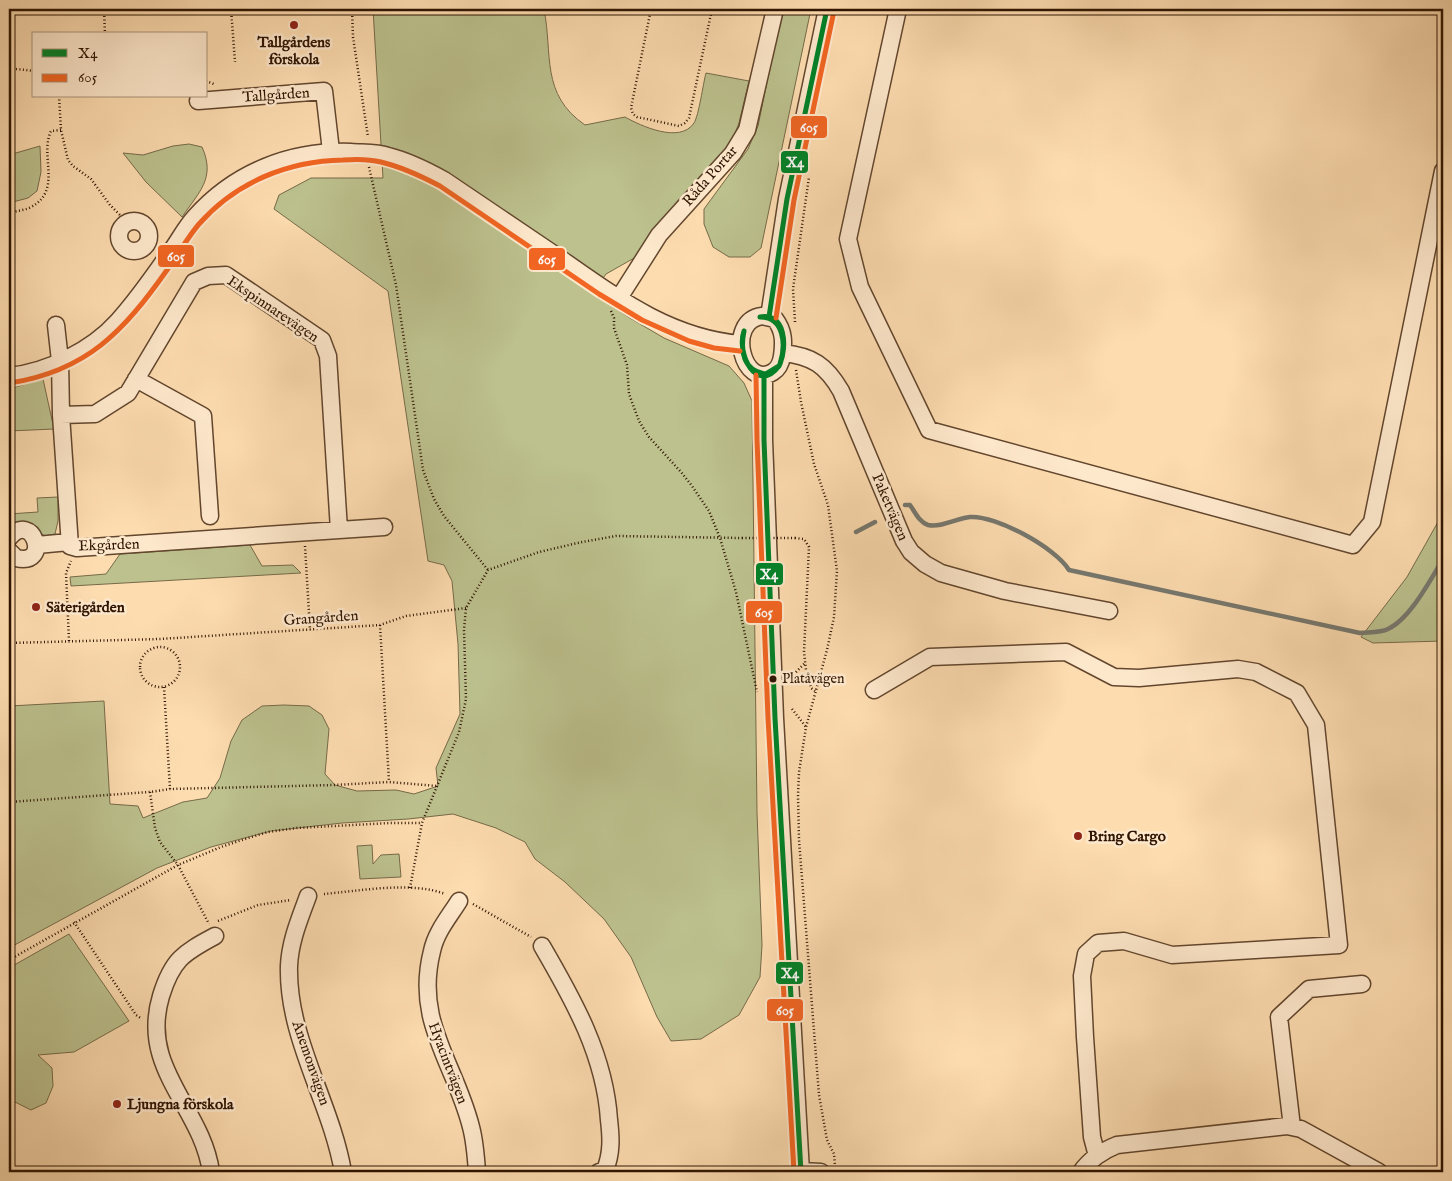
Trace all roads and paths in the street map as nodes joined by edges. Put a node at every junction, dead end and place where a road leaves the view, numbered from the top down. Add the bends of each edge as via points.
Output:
1 (104, 9) edge
2 (231, 9) edge
3 (352, 9) edge
4 (651, 9) edge
5 (712, 9) edge
6 (775, 9) edge
7 (827, 9) edge
8 (898, 9) edge
9 (105, 32) edge
10 (235, 62) dead end
11 (9, 70) edge
12 (32, 71) edge
13 (208, 82) edge
14 (216, 84) dead end
15 (58, 98) edge
16 (198, 101) dead end
17 (61, 130) junction
18 (331, 151) junction
19 (368, 153) junction
20 (810, 171) dead end
21 (1443, 171) edge
22 (9, 214) edge
23 (128, 222) dead end
24 (612, 294) junction
25 (769, 317) junction
26 (56, 325) dead end
27 (795, 328) dead end
28 (741, 344) junction
29 (789, 354) junction
30 (60, 362) junction
31 (764, 375) junction
32 (9, 376) edge
33 (136, 379) junction
34 (61, 415) junction
35 (210, 516) dead end
36 (384, 527) dead end
37 (339, 530) junction
38 (304, 533) junction
39 (9, 538) edge
40 (720, 538) junction
41 (37, 544) junction
42 (73, 545) junction
43 (9, 551) edge
44 (488, 570) junction
45 (466, 608) junction
46 (1109, 611) dead end
47 (380, 625) junction
48 (310, 630) junction
49 (160, 639) junction
50 (69, 641) junction
51 (9, 643) edge
52 (160, 647) junction
53 (805, 663) junction
54 (791, 677) dead end
55 (756, 686) dead end
56 (164, 687) junction
57 (874, 690) dead end
58 (816, 691) junction
59 (792, 709) dead end
60 (806, 727) junction
61 (389, 782) junction
62 (437, 786) junction
63 (170, 789) junction
64 (150, 792) junction
65 (9, 802) edge
66 (422, 823) junction
67 (178, 865) junction
68 (410, 888) junction
69 (308, 896) junction
70 (459, 901) junction
71 (74, 922) junction
72 (212, 930) junction
73 (542, 946) joint
74 (9, 960) edge
75 (1362, 984) dead end
76 (156, 1023) junction
77 (1292, 1127) junction
78 (1097, 1156) junction
79 (602, 1171) edge
80 (211, 1172) edge
81 (343, 1172) edge
82 (477, 1172) edge
83 (757, 1172) edge
84 (801, 1172) edge
85 (821, 1172) edge
86 (836, 1172) edge
87 (1081, 1172) edge
88 (1379, 1172) edge

1 - 9 path
2 - 10 path
3 - 19 path via 353,37 369,139
4 - 5 path via 631,108 637,117 679,126 689,118
6 - 24 street, Råda Portar via 751,120 745,134 733,153 659,235
7 - 25 street via 786,199
8 - 21 street via 848,239 860,288 929,430 1353,545 1372,522
11 - 12 path
13 - 14 path
15 - 17 path
16 - 18 street, Tallgården via 324,91
17 - 22 path via 51,132 47,139 48,187 43,197 31,207
17 - 23 path via 68,160 91,180
18 - 19 street
18 - 30 street via 269,164 226,189 194,218 118,321 80,351
19 - 24 street via 387,155 418,166 444,180
19 - 44 path via 367,161 396,285 422,470 444,516
20 - 27 path via 794,280
24 - 28 street via 657,321 697,336
24 - 40 path via 603,295 614,318 614,328 627,365 632,406 649,437 681,472 709,511
25 - 28 street via 751,319
25 - 29 street via 780,326
26 - 30 street, Ekgården
28 - 31 street via 748,367
29 - 31 street via 778,368
29 - 46 street, Paketvägen via 814,361 834,379 904,541 925,564 941,574 1005,591
29 - 58 path via 814,464 828,505 837,572 834,618
30 - 32 street
30 - 34 street, Ekgården
31 - 84 street via 775,718
33 - 34 street, Ekspinnarevägen via 128,393 96,414
33 - 35 street via 203,416
33 - 37 street, Ekspinnarevägen via 194,282 208,276 226,275 322,340 328,356
34 - 42 street, Ekgården
36 - 37 street
37 - 38 street, Ekgården
38 - 42 street, Ekgården
38 - 48 path
39 - 41 street via 13,533 26,530 35,537
40 - 44 path via 616,536 539,552
40 - 53 path, bridge via 795,538 807,542 810,551
40 - 55 path via 736,592
41 - 42 street
41 - 43 street via 35,551 26,559 16,558
42 - 50 path via 66,573
44 - 45 path
45 - 47 path via 406,616
45 - 62 path via 466,699 460,732
47 - 48 path, Grangården
47 - 61 path, Grangården
48 - 49 path, Grangården
49 - 50 path
49 - 52 path
50 - 51 path
52 - 56 path via 170,649 180,664 175,681
52 - 56 path via 145,655 140,668 145,680
53 - 54 path
53 - 58 path via 811,688
56 - 63 path
57 - 78 street via 930,657 1066,652 1114,677 1139,678 1238,669 1256,672 1297,693 1316,725 1339,945 1172,955 1124,941 1098,943 1086,954 1082,976 1092,1137
58 - 60 path
59 - 60 path
60 - 86 path via 799,772 800,846 819,1095
61 - 62 path
61 - 63 path
62 - 66 path
63 - 64 path
64 - 65 path
64 - 67 path via 160,842
66 - 67 path via 268,832
66 - 68 path
67 - 71 path
67 - 72 path
68 - 69 path
68 - 70 path via 442,893
69 - 72 path via 258,905
69 - 81 street, Anemonvägen via 294,935 289,964 290,990 296,1026 329,1117
70 - 73 path via 476,905
70 - 82 street, Hyacintvägen via 432,950 427,979 428,1000 432,1025 472,1128
71 - 74 path
71 - 76 path via 136,1015 148,1023
72 - 76 street via 170,970
73 - 79 street via 567,988 598,1058 609,1109 610,1158
75 - 77 street via 1309,989 1279,1017
76 - 80 street via 159,1054 200,1135
77 - 78 street via 1117,1145
77 - 88 street via 1301,1128
78 - 87 street
83 - 84 path
84 - 85 street

